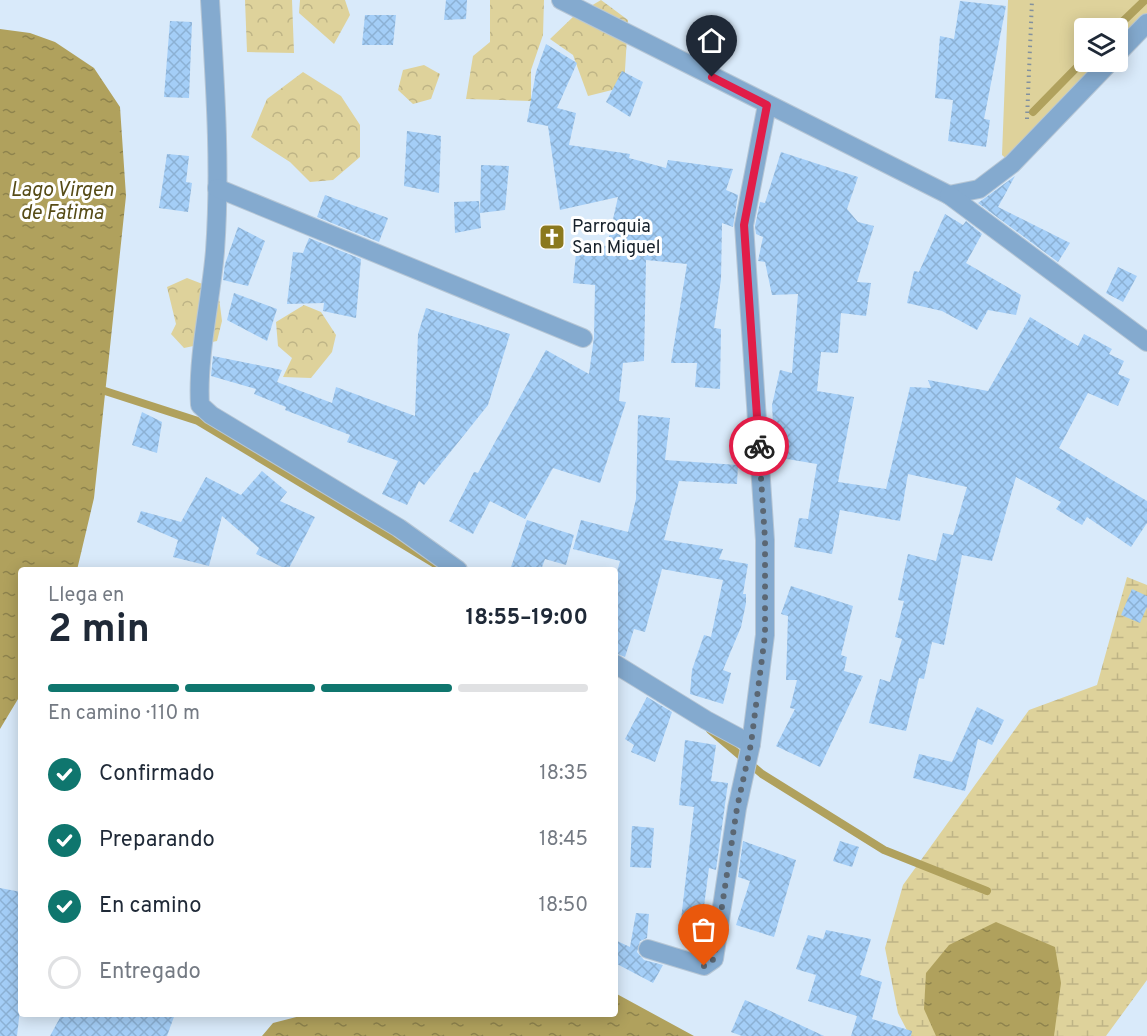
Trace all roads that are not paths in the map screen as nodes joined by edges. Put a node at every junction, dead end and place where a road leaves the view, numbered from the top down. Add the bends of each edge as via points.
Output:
1 (210, 0) edge
2 (561, 0) edge
3 (1147, 23) edge
4 (1128, 43) edge
5 (1100, 72) edge
6 (767, 105) junction
7 (217, 188) junction
8 (949, 195) junction
9 (583, 338) dead end
10 (1147, 342) edge
11 (454, 567) edge
12 (618, 666) edge
13 (751, 744) junction
14 (648, 949) dead end

1 - 7 street via 218,125
2 - 6 street
3 - 4 street
5 - 8 street via 1025,150 979,189
6 - 8 street
6 - 13 street via 744,225 765,540 765,635
7 - 9 street
7 - 11 street via 200,405 399,528
8 - 10 street
12 - 13 street
13 - 14 street via 714,959 704,966

